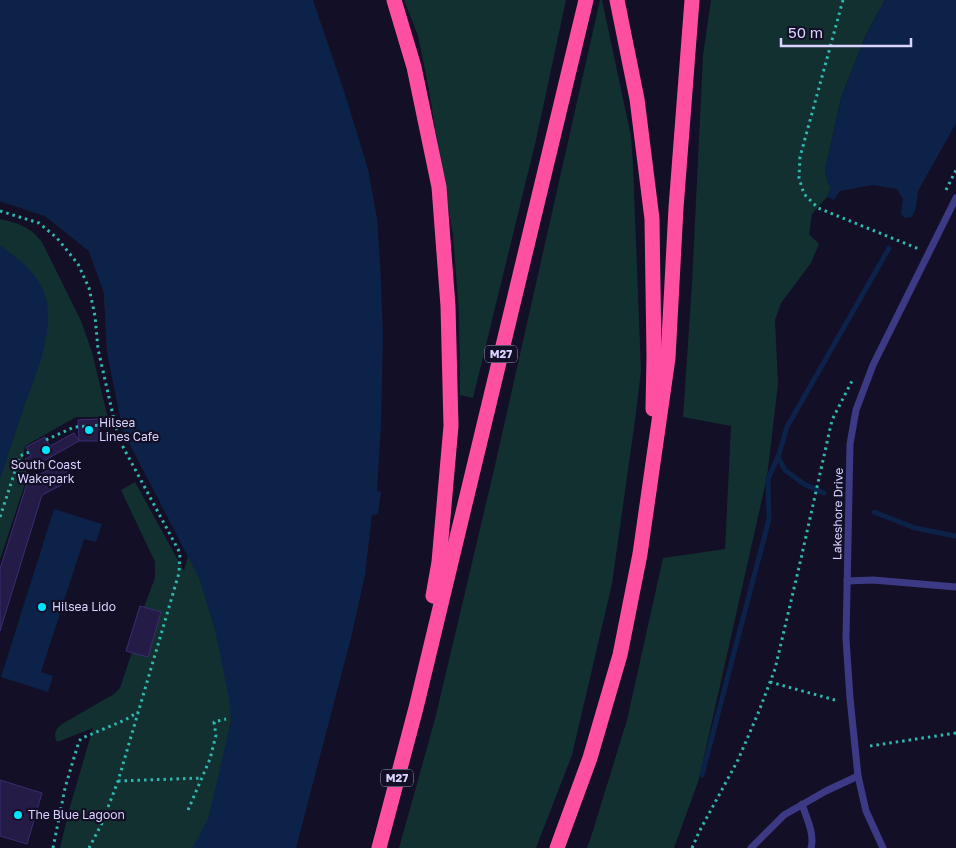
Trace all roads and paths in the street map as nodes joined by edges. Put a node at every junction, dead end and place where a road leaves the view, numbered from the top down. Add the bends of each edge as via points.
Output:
1 (394, 0) edge
2 (586, 0) edge
3 (617, 0) edge
4 (692, 0) edge
5 (844, 0) edge
6 (956, 198) edge
7 (0, 211) edge
8 (929, 253) junction
9 (115, 424) junction
10 (46, 440) dead end
11 (28, 452) dead end
12 (652, 476) junction
13 (820, 478) dead end
14 (0, 517) edge
15 (847, 581) junction
16 (956, 586) edge
17 (770, 682) junction
18 (835, 700) dead end
19 (416, 708) junction
20 (139, 712) junction
21 (226, 719) dead end
22 (956, 733) edge
23 (870, 746) dead end
24 (858, 776) junction
25 (202, 778) junction
26 (118, 781) junction
27 (802, 804) junction
28 (188, 810) dead end
29 (54, 848) edge
30 (89, 848) edge
31 (379, 848) edge
32 (557, 848) edge
33 (692, 848) edge
34 (751, 848) edge
35 (811, 848) edge
36 (883, 848) edge

1 - 19 highway via 414,67 439,187 448,306 451,426 439,562
2 - 19 highway, M27
3 - 12 highway via 637,99 652,219
4 - 12 highway via 668,358
5 - 8 path via 800,157 799,178 804,194 818,208
6 - 8 lane, Lakeshore Drive
7 - 9 path via 40,223 78,264 89,288 98,349
8 - 15 lane, Lakeshore Drive via 873,365 856,410 850,444
9 - 10 path via 74,427
9 - 20 path via 122,445 180,553 178,573
11 - 14 path via 20,456
12 - 32 highway via 620,655 590,758
13 - 17 path
15 - 16 lane
15 - 24 lane, Lakeshore Drive via 847,648
17 - 18 path
17 - 33 path via 738,760
19 - 31 highway, M27
20 - 26 path
20 - 29 path via 78,741
21 - 25 path via 214,722 216,735
22 - 23 path
24 - 27 lane
24 - 36 lane, Lakeshore Drive via 866,811
25 - 26 path
25 - 28 path
26 - 30 path
27 - 34 lane via 784,815
27 - 35 lane via 811,831

